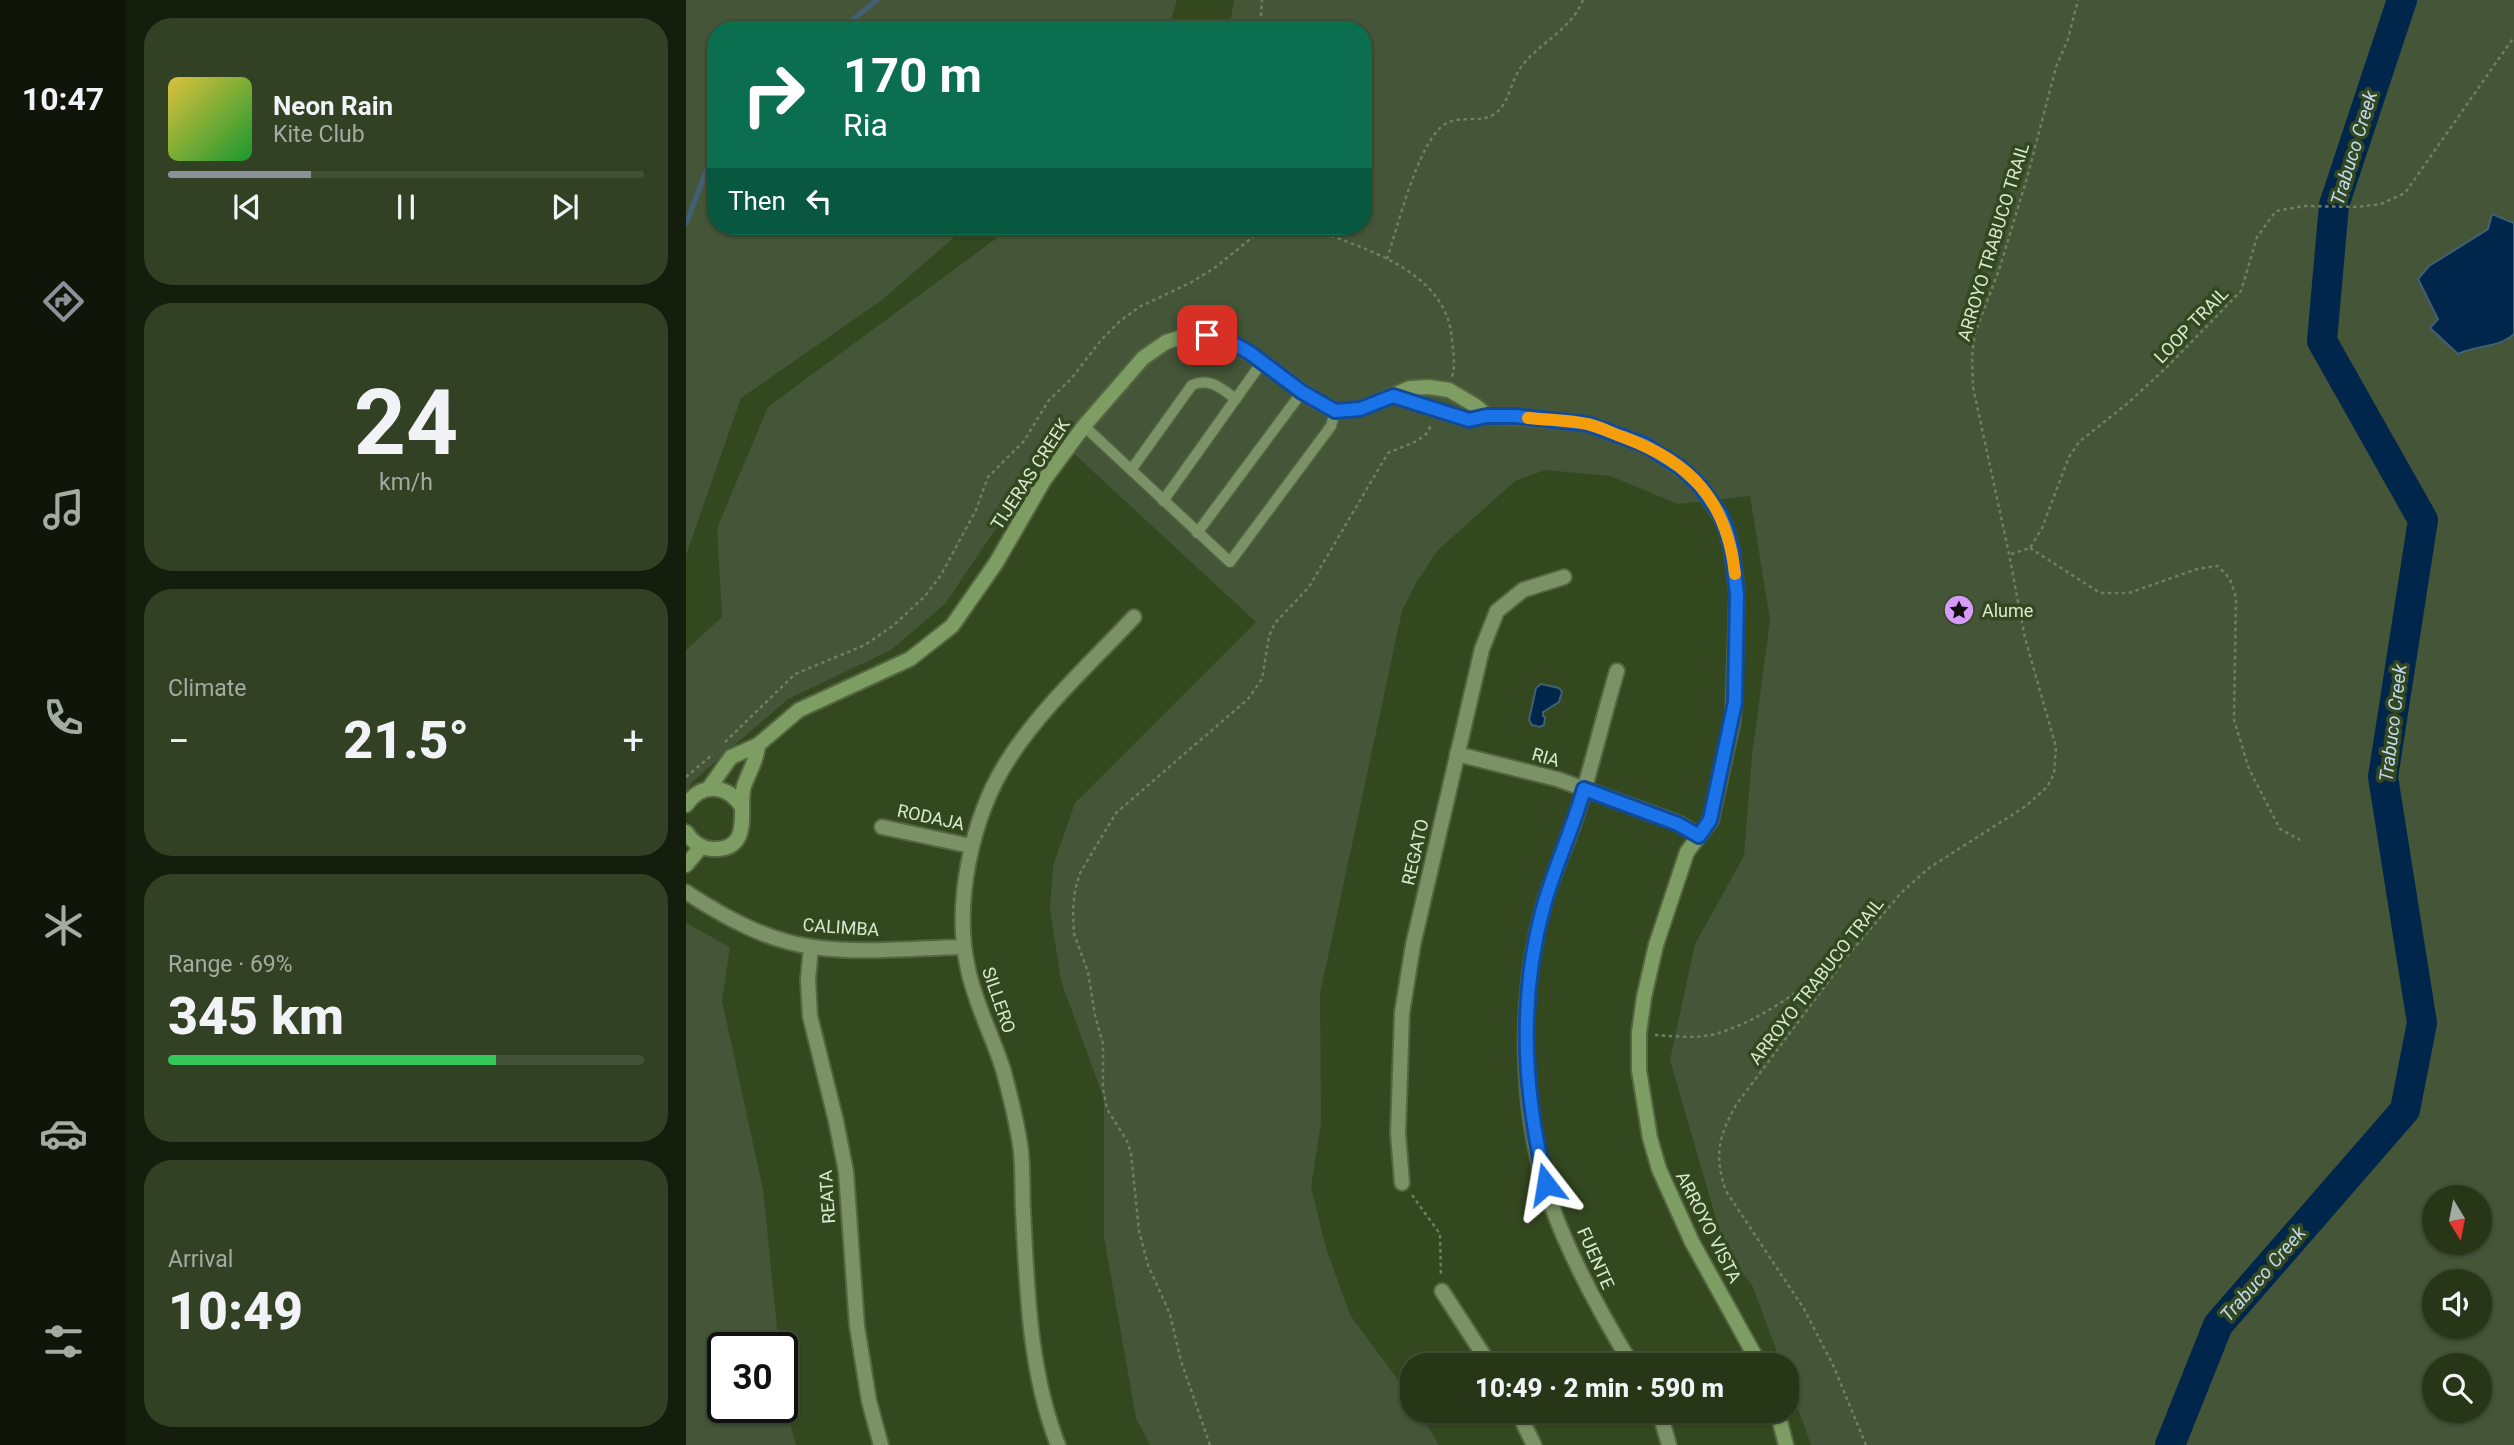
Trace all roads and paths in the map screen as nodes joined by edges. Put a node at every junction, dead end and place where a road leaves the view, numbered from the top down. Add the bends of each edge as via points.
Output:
1 (1262, 0) edge
2 (1583, 0) edge
3 (2078, 0) edge
4 (1261, 21) edge
5 (2514, 37) edge
6 (1256, 235) edge
7 (1327, 235) edge
8 (1387, 259) junction
9 (1262, 362) junction
10 (1449, 390) junction
11 (1302, 392) junction
12 (1393, 396) junction
13 (1236, 399) junction
14 (1439, 410) junction
15 (1335, 411) junction
16 (1487, 416) junction
17 (1084, 426) junction
18 (1131, 470) junction
19 (1164, 501) junction
20 (1197, 533) junction
21 (2030, 548) junction
22 (2009, 554) junction
23 (1564, 577) dead end
24 (1135, 617) dead end
25 (1617, 671) dead end
26 (758, 745) junction
27 (1457, 754) junction
28 (686, 776) edge
29 (709, 788) junction
30 (1584, 789) junction
31 (686, 805) edge
32 (741, 807) junction
33 (882, 827) dead end
34 (686, 832) edge
35 (1699, 836) junction
36 (2300, 840) dead end
37 (701, 846) junction
38 (971, 846) junction
39 (686, 866) edge
40 (686, 892) edge
41 (811, 947) junction
42 (963, 947) junction
43 (1849, 954) junction
44 (1639, 1034) junction
45 (1402, 1183) joint
46 (1442, 1291) joint
47 (1482, 1353) edge
48 (1625, 1353) edge
49 (1752, 1353) edge
50 (1523, 1423) edge
51 (1663, 1423) edge
52 (1780, 1423) edge
53 (881, 1445) edge
54 (1058, 1445) edge
55 (1210, 1445) edge
56 (1534, 1445) edge
57 (1669, 1445) edge
58 (1786, 1445) edge
59 (1867, 1445) edge

1 - 4 path
2 - 8 path via 1564,29 1523,63 1498,112 1456,119 1435,133 1417,170
3 - 22 path, ARROYO TRABUCO TRAIL via 1999,270 1975,333 1973,387
5 - 21 path, LOOP TRAIL via 2405,193 2381,204 2276,211 2257,237 2241,291 2168,366 2079,442
6 - 28 path via 1190,283 1139,307 1102,339 1049,400 1024,441 988,477 942,575 894,625 865,645 795,674
7 - 8 path
8 - 10 path via 1427,287 1449,318 1455,368
9 - 11 street, TIJERAS CREEK
9 - 13 lane
9 - 17 street, TIJERAS CREEK via 1222,337 1192,334 1166,342 1143,358
10 - 12 street via 1410,388
10 - 16 street
11 - 15 street, TIJERAS CREEK
11 - 20 lane
12 - 14 street
12 - 15 street via 1360,409
13 - 18 lane via 1210,382 1192,385
13 - 19 lane
14 - 16 street via 1469,420
14 - 55 path via 1426,434 1388,453 1309,587 1275,623 1257,688 1116,813 1080,873 1075,890 1074,934 1088,972 1103,1044 1107,1109 1131,1153 1139,1231 1148,1265 1170,1314
15 - 20 lane via 1331,426 1230,562
16 - 35 street, ARROYO VISTA via 1588,424 1645,445 1681,468 1720,514 1732,551 1737,594 1735,702 1710,820
17 - 18 lane
17 - 26 street, TIJERAS CREEK via 1044,480 996,563 952,626 910,659 799,710
18 - 19 lane
19 - 20 lane
21 - 22 path
21 - 36 path via 2100,593 2129,593 2218,566 2230,579 2236,597 2234,720 2249,769 2280,829
22 - 43 path, ARROYO TRABUCO TRAIL via 2025,638 2056,747 2054,774 2047,788 2026,807 1911,884
23 - 27 street, REGATO via 1523,590 1497,611 1482,649
24 - 38 street, SILLERO via 1007,761
25 - 30 street, FUENTE
26 - 29 street, TIJERAS CREEK via 731,757
26 - 32 street
27 - 30 street, RIA
27 - 45 street, REGATO via 1402,1013 1398,1133
29 - 31 street, TIJERAS CREEK
29 - 32 street via 728,792
30 - 35 street, RIA
30 - 48 street, FUENTE via 1544,905 1532,960 1527,1085 1551,1203 1595,1302
32 - 37 street via 743,825 735,840 719,849
33 - 38 street, RODAJA
34 - 37 street
35 - 44 street, ARROYO VISTA via 1687,852 1656,945
37 - 39 street
38 - 42 street, SILLERO
40 - 41 street, CALIMBA via 730,920
41 - 42 street, CALIMBA
41 - 53 street, REATA via 810,1016 846,1172 857,1326
42 - 54 street, SILLERO via 978,1005 1003,1069 1021,1152 1029,1314 1040,1382
43 - 44 path via 1761,1016 1713,1034
43 - 59 path, ARROYO TRABUCO TRAIL via 1736,1105 1718,1149 1726,1191 1804,1309
44 - 49 street, ARROYO VISTA via 1642,1099 1659,1169 1692,1242
45 - 46 path via 1440,1234
46 - 47 street
50 - 56 street
51 - 57 street
52 - 58 street

